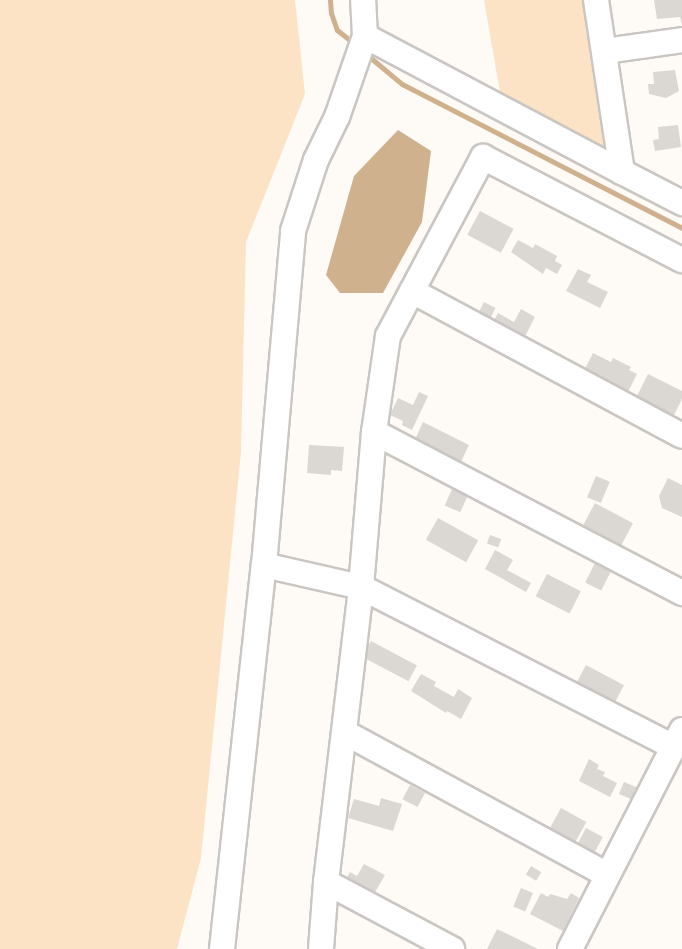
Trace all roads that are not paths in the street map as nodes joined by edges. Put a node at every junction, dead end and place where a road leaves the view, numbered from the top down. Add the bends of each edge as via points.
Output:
1 (363, 0) edge
2 (596, 0) edge
3 (365, 36) junction
4 (682, 40) edge
5 (605, 51) junction
6 (622, 172) junction
7 (682, 203) edge
8 (682, 260) edge
9 (412, 291) junction
10 (374, 432) junction
11 (682, 436) edge
12 (264, 565) junction
13 (361, 587) junction
14 (682, 593) edge
15 (344, 732) junction
16 (677, 739) edge
17 (607, 875) junction
18 (326, 882) junction
19 (222, 949) edge
20 (321, 949) edge
21 (452, 949) edge
22 (570, 949) edge

1 - 3 street
2 - 5 street
3 - 6 street
3 - 12 street via 337,117 316,160 293,231
4 - 5 street
5 - 6 street
6 - 7 street
8 - 9 street via 483,157
9 - 10 street via 388,336
9 - 11 street
10 - 13 street
10 - 14 street
12 - 13 street
12 - 19 street
13 - 15 street
13 - 16 street
15 - 17 street
15 - 18 street
16 - 17 street
17 - 22 street
18 - 20 street
18 - 21 street

